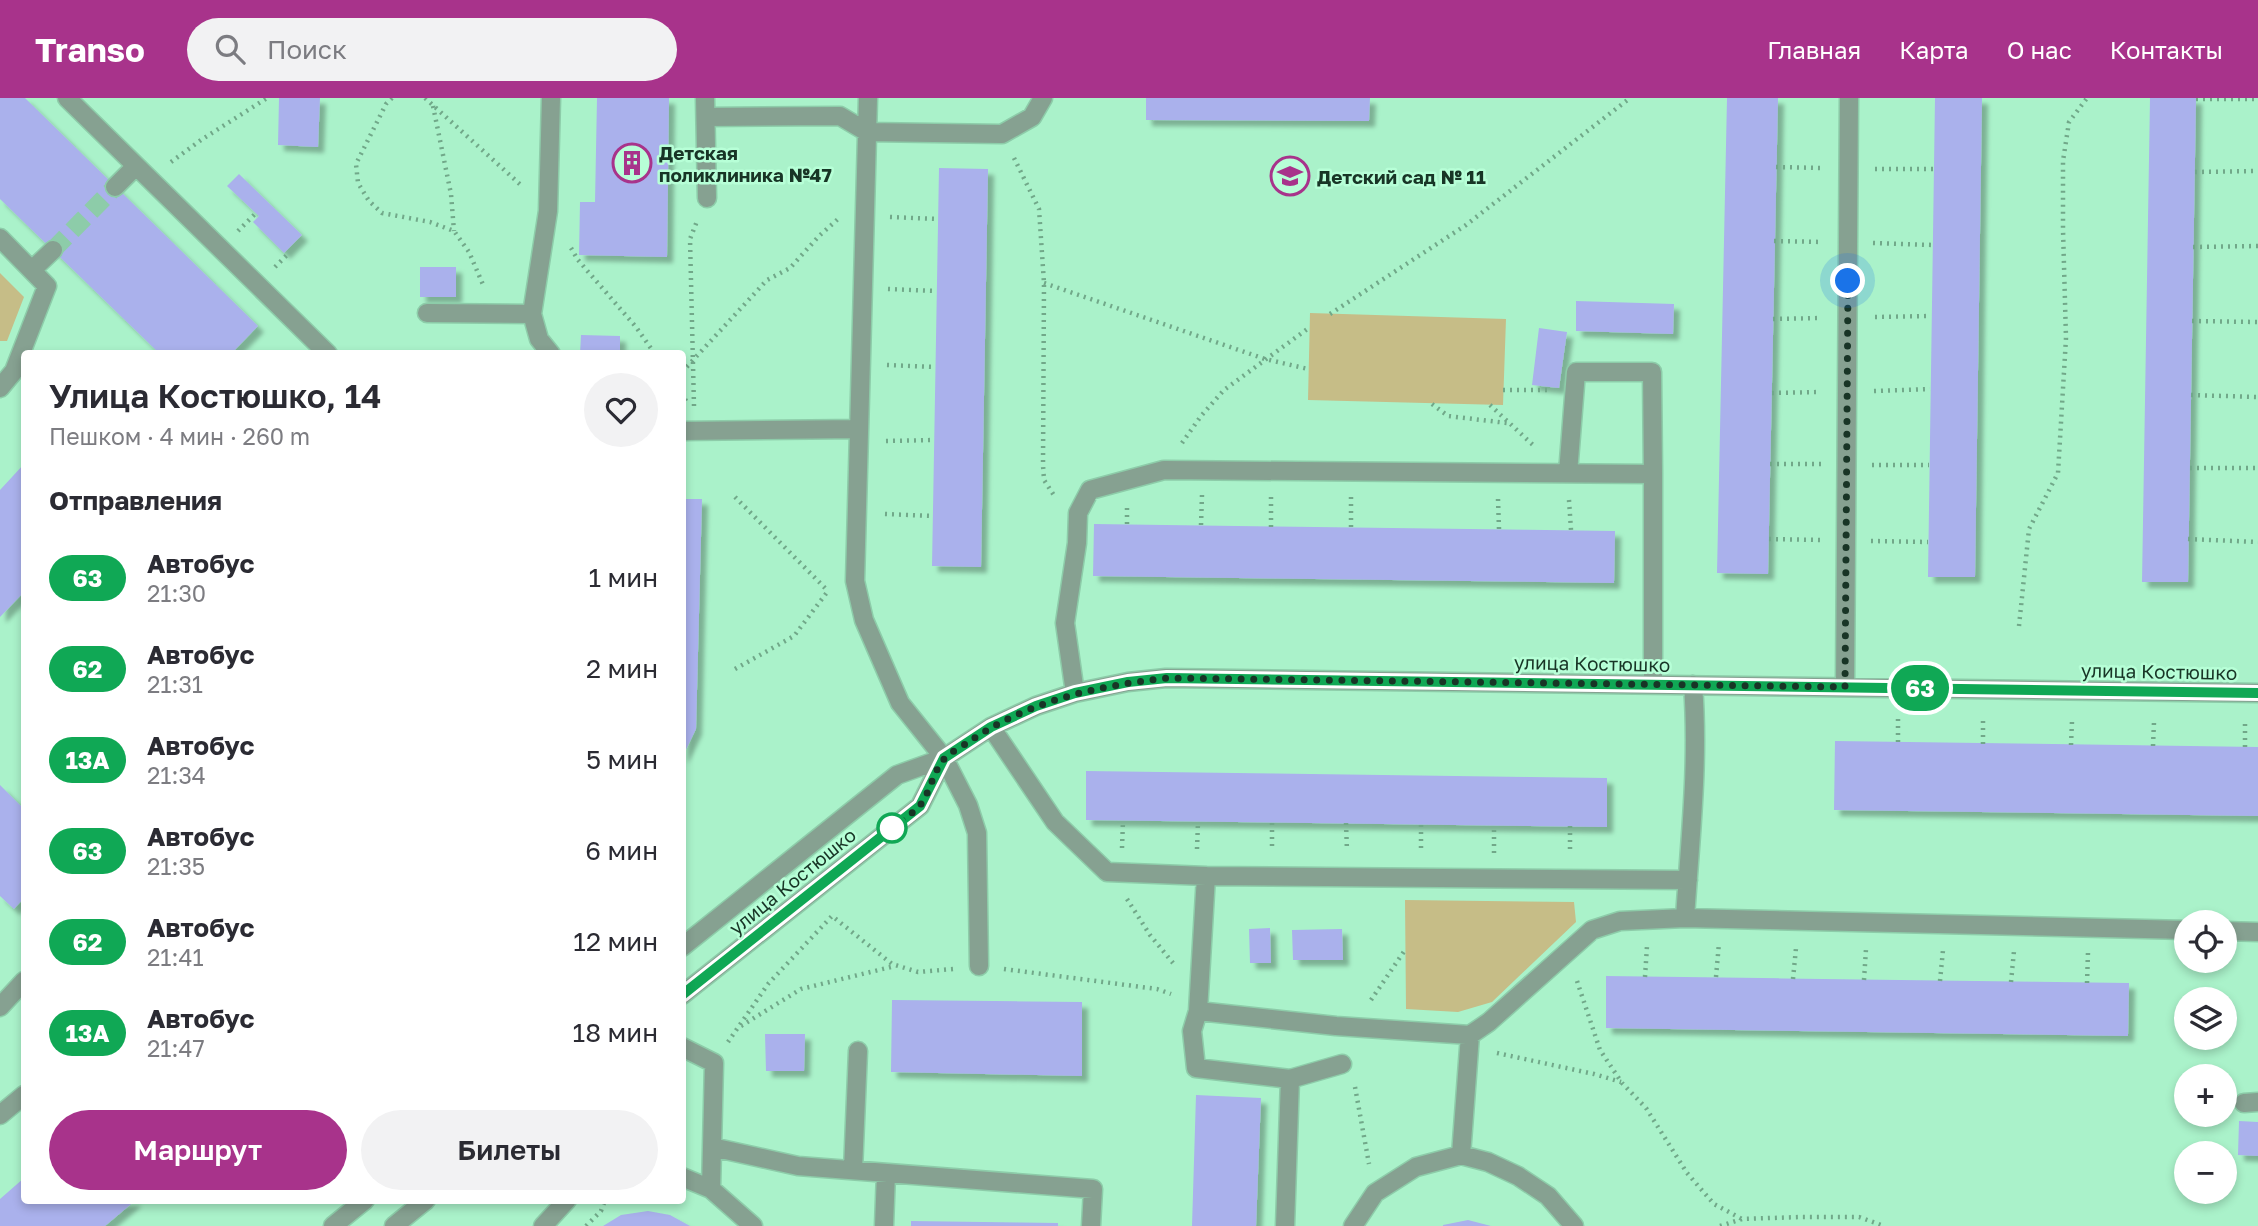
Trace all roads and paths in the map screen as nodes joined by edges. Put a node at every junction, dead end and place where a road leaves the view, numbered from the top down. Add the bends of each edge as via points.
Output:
1 (67, 98) edge
2 (267, 98) edge
3 (392, 98) edge
4 (551, 98) edge
5 (705, 98) edge
6 (868, 98) edge
7 (1043, 98) edge
8 (1630, 98) edge
9 (1849, 98) edge
10 (2087, 98) edge
11 (2196, 99) edge
12 (2258, 99) edge
13 (433, 105) dead end
14 (706, 117) junction
15 (867, 132) junction
16 (1002, 134) junction
17 (135, 167) junction
18 (2258, 171) edge
19 (2195, 172) dead end
20 (115, 187) tunnel mouth
21 (866, 193) junction
22 (707, 198) joint
23 (866, 216) junction
24 (938, 219) dead end
25 (454, 231) junction
26 (0, 238) edge
27 (2258, 246) edge
28 (2193, 247) dead end
29 (52, 250) tunnel mouth
30 (32, 270) junction
31 (1044, 283) junction
32 (863, 288) junction
33 (936, 291) dead end
34 (426, 313) dead end
35 (495, 313) junction
36 (532, 314) junction
37 (1330, 314) dead end
38 (2192, 321) dead end
39 (2258, 322) edge
40 (1310, 327) dead end
41 (22, 350) edge
42 (324, 350) edge
43 (548, 350) edge
44 (21, 353) edge
45 (1265, 359) junction
46 (693, 360) junction
47 (860, 365) junction
48 (935, 367) dead end
49 (686, 368) edge
50 (1308, 369) dead end
51 (0, 388) edge
52 (1503, 390) dead end
53 (1574, 390) junction
54 (2191, 395) dead end
55 (2258, 397) edge
56 (686, 399) edge
57 (1432, 404) dead end
58 (1490, 405) dead end
59 (1508, 424) junction
60 (688, 431) edge
61 (860, 435) junction
62 (934, 440) dead end
63 (2190, 468) dead end
64 (2258, 468) edge
65 (1164, 470) junction
66 (1568, 473) junction
67 (1653, 474) junction
68 (735, 497) dead end
69 (856, 513) junction
70 (1078, 513) junction
71 (933, 516) dead end
72 (2188, 540) dead end
73 (2258, 542) edge
74 (828, 592) junction
75 (864, 620) junction
76 (2020, 626) dead end
77 (735, 668) dead end
78 (1653, 684) junction
79 (1693, 685) junction
80 (1845, 687) junction
81 (1075, 693) junction
82 (2258, 693) edge
83 (1898, 719) dead end
84 (1983, 720) dead end
85 (2072, 721) dead end
86 (2154, 722) dead end
87 (2245, 723) dead end
88 (991, 727) junction
89 (1898, 742) dead end
90 (1983, 744) dead end
91 (2071, 745) dead end
92 (2154, 746) dead end
93 (2245, 747) dead end
94 (944, 758) junction
95 (1206, 876) junction
96 (1688, 880) junction
97 (1121, 890) dead end
98 (1685, 918) junction
99 (2174, 930) edge
100 (2237, 931) edge
101 (2258, 932) edge
102 (686, 944) edge
103 (1405, 950) dead end
104 (1568, 951) junction
105 (896, 965) junction
106 (1175, 965) dead end
107 (979, 966) junction
108 (21, 984) edge
109 (686, 992) edge
110 (0, 1007) edge
111 (1199, 1008) junction
112 (1353, 1027) junction
113 (738, 1028) junction
114 (1469, 1041) junction
115 (686, 1049) edge
116 (858, 1051) dead end
117 (714, 1063) junction
118 (1348, 1070) joint
119 (1290, 1079) junction
120 (1622, 1083) junction
121 (21, 1097) edge
122 (0, 1115) edge
123 (712, 1147) junction
124 (1461, 1155) junction
125 (853, 1170) junction
126 (886, 1173) junction
127 (686, 1180) edge
128 (711, 1189) junction
129 (1375, 1193) junction
130 (360, 1204) edge
131 (421, 1204) edge
132 (563, 1204) edge
133 (604, 1204) edge
134 (1742, 1219) junction
135 (333, 1226) edge
136 (394, 1226) edge
137 (543, 1226) edge
138 (586, 1226) edge
139 (753, 1226) edge
140 (884, 1226) edge
141 (1091, 1226) edge
142 (1285, 1226) edge
143 (1353, 1226) edge
144 (1574, 1226) edge
145 (1720, 1226) edge
146 (1884, 1226) edge

1 - 17 street
2 - 17 path via 160,170
3 - 25 path via 356,164 358,183 382,213
4 - 36 street via 548,211
5 - 14 street
6 - 15 street
7 - 16 street via 1032,117
8 - 37 path via 1466,225
9 - 80 street
10 - 76 path via 2069,122 2063,161 2066,338 2058,473 2029,529
11 - 12 path
13 - 25 path
14 - 15 street via 840,116
14 - 22 street
15 - 16 street
15 - 21 street
16 - 31 path via 1039,209
17 - 20 street
17 - 42 street
18 - 19 path
21 - 23 street
21 - 46 path via 790,268 767,280
22 - 46 path via 690,239
23 - 24 path
23 - 32 street
25 - 35 path via 469,252
26 - 30 street
27 - 28 path
29 - 30 street
30 - 41 street via 47,286
31 - 45 path
31 - 70 path via 1044,480 1054,497
32 - 33 path
32 - 47 street
34 - 35 street
35 - 36 street
36 - 43 street via 538,339
38 - 39 path
40 - 45 path
44 - 51 street
45 - 50 path
45 - 65 path via 1224,390 1200,416
46 - 49 path
46 - 60 path
47 - 48 path
47 - 61 street
52 - 53 path
53 - 66 street
53 - 67 street via 1576,372 1652,372
54 - 55 path
56 - 60 path
57 - 59 path via 1447,416
58 - 59 path
59 - 66 path
60 - 61 street
61 - 62 path
61 - 69 street
63 - 64 path
65 - 66 street
65 - 70 street via 1090,490
66 - 67 street
67 - 78 street
68 - 74 path
69 - 71 path
69 - 75 street via 855,581
70 - 81 street via 1065,623
72 - 73 path
74 - 75 path
74 - 77 path via 794,636
75 - 94 street via 900,703
78 - 79 street, улица Костюшко
78 - 81 street, улица Костюшко via 1167,678
79 - 80 street, улица Костюшко
79 - 96 street via 1696,718
80 - 82 street, улица Костюшко
81 - 88 street, улица Костюшко
83 - 89 path
84 - 90 path
85 - 91 path
86 - 92 path
87 - 93 path
88 - 94 street, улица Костюшко
88 - 95 street via 1055,822 1107,872
94 - 102 street, улица Костюшко via 897,775
94 - 107 street via 968,804 977,834
94 - 109 street, улица Костюшко via 920,806
95 - 96 street
95 - 111 street
96 - 98 street
97 - 106 path
98 - 99 street
98 - 104 street via 1620,921 1592,930
100 - 101 street
103 - 112 path
104 - 114 street
104 - 120 path via 1600,1050
105 - 107 path via 918,972
105 - 113 path via 801,989
105 - 113 path via 832,916 768,984
107 - 111 path via 1157,989
108 - 110 street
111 - 112 street
111 - 119 street via 1192,1031 1196,1068
112 - 114 street
113 - 117 path
114 - 120 path
114 - 124 street
115 - 117 street
116 - 125 street
117 - 123 street
118 - 119 street
118 - 129 path
119 - 142 street
120 - 134 path via 1646,1108 1687,1172 1714,1204
121 - 122 street
123 - 125 street via 798,1166
123 - 128 street
124 - 129 street via 1416,1167
124 - 144 street via 1518,1177 1548,1196
125 - 126 street
126 - 140 street
126 - 141 street via 1093,1189
127 - 128 street
128 - 139 street
129 - 143 street
130 - 135 street
131 - 136 street
132 - 137 street
133 - 138 path
134 - 145 path
134 - 146 path via 1859,1217

